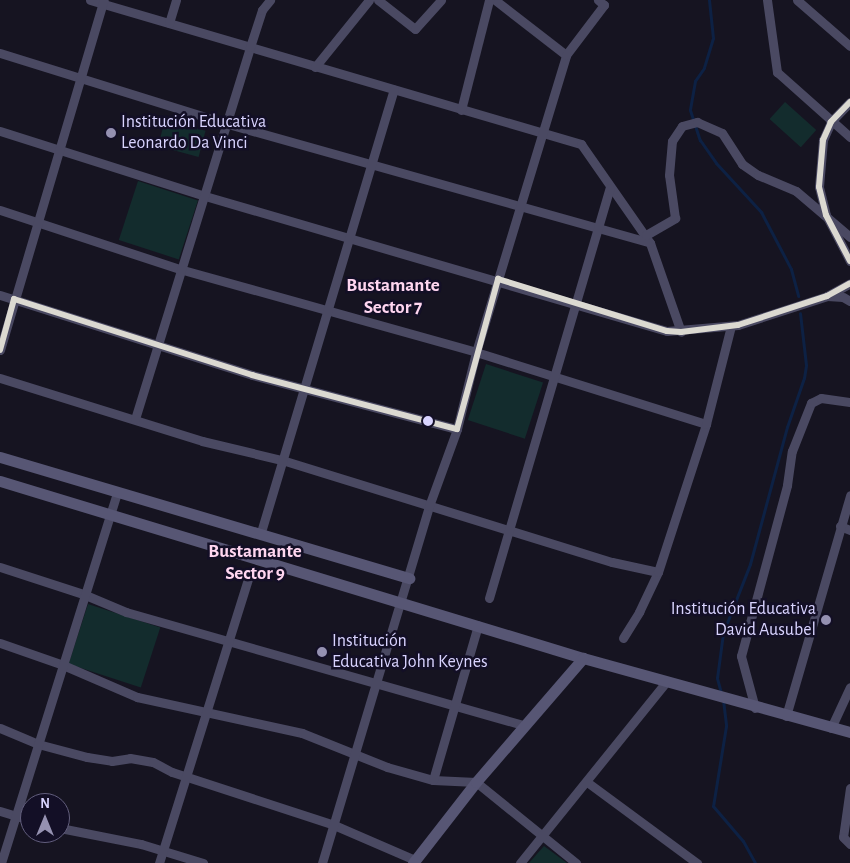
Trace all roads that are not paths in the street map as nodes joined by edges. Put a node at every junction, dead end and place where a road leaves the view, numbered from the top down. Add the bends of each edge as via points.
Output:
1 (90, 0) edge
2 (176, 0) edge
3 (270, 0) edge
4 (369, 0) edge
5 (378, 0) edge
6 (441, 0) edge
7 (489, 0) edge
8 (495, 0) edge
9 (598, 0) edge
10 (767, 0) edge
11 (797, 0) edge
12 (103, 2) edge
13 (169, 23) junction
14 (850, 46) edge
15 (250, 48) junction
16 (0, 53) edge
17 (566, 55) junction
18 (315, 67) junction
19 (79, 77) junction
20 (394, 90) junction
21 (850, 102) edge
22 (461, 110) junction
23 (831, 122) junction
24 (228, 124) junction
25 (0, 131) edge
26 (542, 134) junction
27 (850, 138) edge
28 (60, 150) junction
29 (372, 164) junction
30 (610, 188) junction
31 (205, 196) junction
32 (520, 208) junction
33 (0, 210) edge
34 (826, 215) junction
35 (37, 221) junction
36 (597, 229) junction
37 (350, 237) junction
38 (850, 237) edge
39 (648, 239) junction
40 (850, 261) edge
41 (183, 270) junction
42 (498, 279) junction
43 (850, 282) edge
44 (0, 295) edge
45 (826, 296) junction
46 (14, 299) junction
47 (850, 301) edge
48 (576, 304) junction
49 (327, 309) junction
50 (731, 326) junction
51 (681, 332) junction
52 (161, 344) junction
53 (0, 350) edge
54 (476, 352) junction
55 (555, 377) junction
56 (0, 378) edge
57 (304, 387) junction
58 (850, 402) edge
59 (135, 419) junction
60 (706, 424) junction
61 (457, 429) junction
62 (0, 457) edge
63 (282, 460) junction
64 (0, 481) edge
65 (117, 492) junction
66 (850, 495) edge
67 (429, 506) junction
68 (110, 514) junction
69 (840, 526) junction
70 (508, 529) junction
71 (850, 530) edge
72 (261, 532) junction
73 (0, 567) edge
74 (658, 572) junction
75 (250, 573) dead end
76 (409, 578) junction
77 (84, 594) junction
78 (489, 598) dead end
79 (402, 602) junction
80 (478, 625) junction
81 (623, 638) dead end
82 (226, 642) junction
83 (0, 643) edge
84 (583, 658) junction
85 (63, 665) junction
86 (378, 682) junction
87 (666, 682) junction
88 (850, 686) edge
89 (454, 706) junction
90 (755, 708) junction
91 (206, 711) junction
92 (786, 716) junction
93 (525, 726) junction
94 (0, 728) edge
95 (831, 728) junction
96 (850, 732) edge
97 (38, 744) junction
98 (356, 754) junction
99 (184, 776) junction
100 (433, 780) junction
101 (476, 782) junction
102 (587, 782) junction
103 (850, 788) edge
104 (0, 811) edge
105 (16, 816) junction
106 (20, 817) edge
107 (334, 825) junction
108 (70, 830) edge
109 (542, 837) junction
110 (850, 844) edge
111 (163, 849) junction
112 (414, 862) edge
113 (1, 863) edge
114 (159, 863) edge
115 (203, 863) edge
116 (322, 863) edge
117 (520, 863) edge
118 (576, 863) edge
119 (697, 863) edge

1 - 12 street
2 - 13 street
3 - 15 street via 262,10
4 - 18 street
5 - 6 street via 415,29
7 - 22 street
8 - 17 street
9 - 17 street via 604,5
10 - 23 street via 777,72
11 - 14 street
12 - 13 street
12 - 19 street
13 - 15 street
15 - 18 street
15 - 24 street
16 - 19 street
17 - 26 street
18 - 20 street
19 - 24 street
19 - 28 street
20 - 22 street
20 - 29 street
21 - 23 street
22 - 26 street
23 - 27 street
23 - 34 street via 819,159 819,187
24 - 29 street
24 - 31 street
25 - 28 street
26 - 30 street via 581,144
26 - 32 street
28 - 31 street
28 - 35 street
29 - 32 street
29 - 37 street
30 - 36 street
30 - 39 street
31 - 37 street
31 - 41 street
32 - 36 street
32 - 42 street
33 - 35 street
34 - 38 street
34 - 39 street via 796,191 758,175 742,164 727,140 713,127 694,122 682,126 672,140 670,175 675,218
34 - 40 street
35 - 41 street
35 - 46 street
36 - 39 street
36 - 48 street
37 - 42 street
37 - 49 street
39 - 51 street
41 - 49 street
41 - 52 street
42 - 48 street
42 - 54 street
43 - 45 street
44 - 46 street
45 - 47 street
45 - 50 street
46 - 52 street
46 - 53 street
48 - 51 street
48 - 55 street
49 - 54 street
49 - 57 street
50 - 51 street
50 - 60 street
52 - 57 street via 252,375
52 - 59 street
54 - 55 street
54 - 61 street
55 - 60 street
55 - 70 street
56 - 59 street
57 - 61 street
57 - 63 street
58 - 90 street via 821,398 811,403 792,451 787,485 740,656
59 - 63 street via 202,441
60 - 74 street
61 - 67 street
62 - 65 street
63 - 67 street
63 - 72 street
64 - 68 street
65 - 68 street
65 - 72 street
66 - 69 street
67 - 70 street
67 - 76 street
68 - 77 street
68 - 79 street
69 - 71 street
69 - 92 street
70 - 74 street via 612,562
70 - 78 street
72 - 76 street
73 - 77 street
74 - 81 street
75 - 82 street
76 - 79 street
77 - 82 street via 126,612
77 - 85 street
79 - 80 street
79 - 86 street
80 - 84 street
80 - 89 street
82 - 86 street
82 - 91 street
83 - 85 street
84 - 87 street
84 - 93 street
85 - 91 street via 138,697
85 - 97 street
86 - 89 street
86 - 98 street
87 - 90 street
87 - 102 street
88 - 95 street
89 - 93 street
89 - 100 street
90 - 92 street
91 - 98 street via 302,733
91 - 99 street
92 - 95 street
93 - 101 street
94 - 97 street
95 - 96 street
97 - 99 street via 112,761 141,759
97 - 105 street
98 - 100 street
98 - 107 street
99 - 107 street
99 - 111 street
100 - 101 street
101 - 109 street
101 - 112 street
102 - 109 street
102 - 119 street
103 - 110 street via 843,837
104 - 105 street
105 - 106 street
105 - 113 street
107 - 112 street
107 - 116 street
108 - 111 street
109 - 117 street
109 - 118 street
111 - 114 street
111 - 115 street

